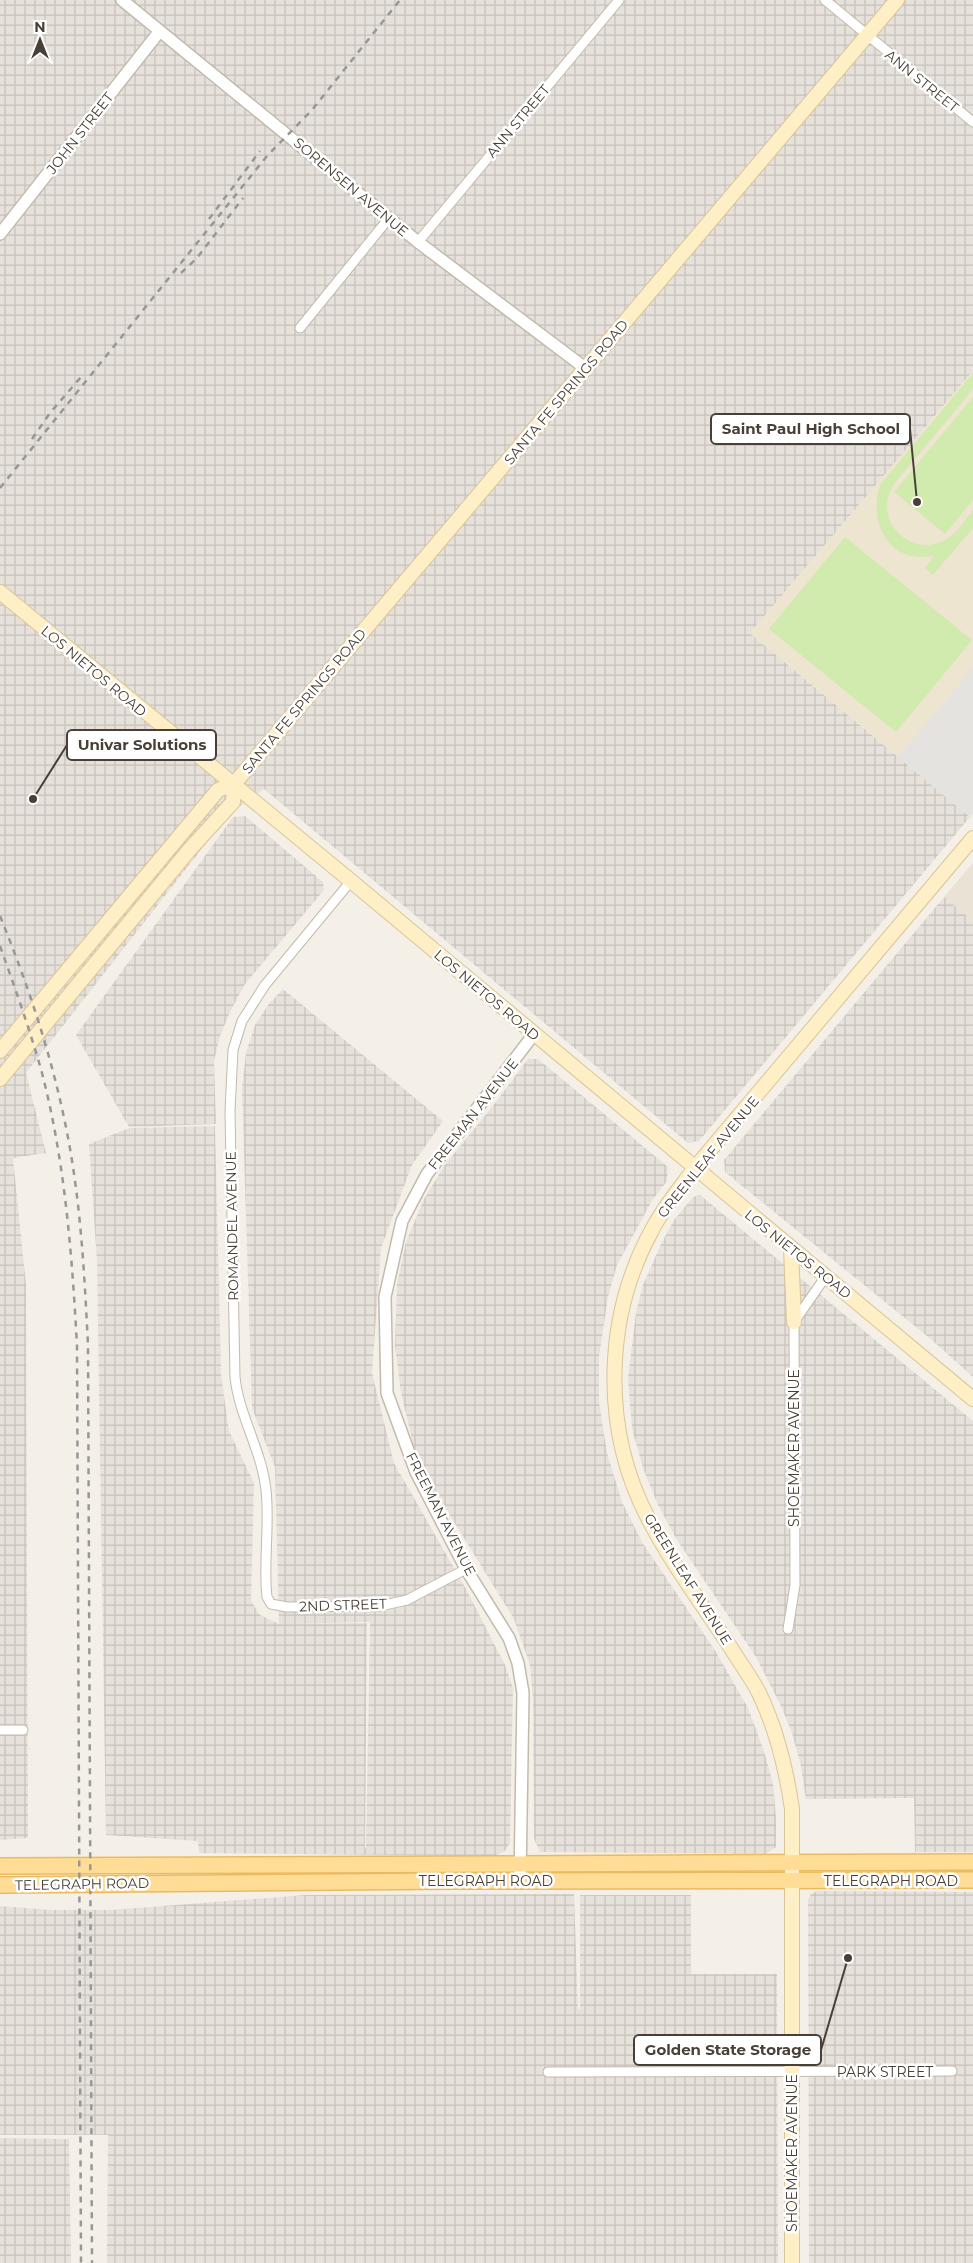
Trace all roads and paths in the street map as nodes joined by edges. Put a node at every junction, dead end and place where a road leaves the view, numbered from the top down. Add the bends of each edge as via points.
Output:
1 (122, 0) edge
2 (619, 0) edge
3 (825, 0) edge
4 (897, 0) edge
5 (159, 32) junction
6 (867, 36) junction
7 (973, 122) edge
8 (389, 218) junction
9 (0, 234) edge
10 (418, 242) junction
11 (300, 328) dead end
12 (585, 368) junction
13 (0, 592) edge
14 (234, 784) junction
15 (973, 838) edge
16 (148, 876) junction
17 (351, 881) junction
18 (159, 886) junction
19 (534, 1034) junction
20 (0, 1051) edge
21 (0, 1079) edge
22 (694, 1169) junction
23 (791, 1248) junction
24 (826, 1276) junction
25 (794, 1322) junction
26 (973, 1399) edge
27 (466, 1569) junction
28 (271, 1604) joint
29 (788, 1629) dead end
30 (0, 1730) edge
31 (23, 1730) dead end
32 (969, 1862) edge
33 (792, 1863) junction
34 (521, 1864) junction
35 (0, 1866) edge
36 (969, 1880) edge
37 (520, 1881) junction
38 (793, 1882) junction
39 (0, 1885) edge
40 (952, 2071) dead end
41 (548, 2072) dead end
42 (792, 2072) junction
43 (792, 2263) edge

1 - 5 street, SORENSEN AVENUE
2 - 10 street, ANN STREET
3 - 6 street, ANN STREET
4 - 6 main road, SANTA FE SPRINGS ROAD
5 - 8 street, SORENSEN AVENUE
5 - 9 street, JOHN STREET
6 - 7 street, ANN STREET
6 - 12 main road, SANTA FE SPRINGS ROAD
8 - 10 street, SORENSEN AVENUE
8 - 11 street
10 - 12 street, SORENSEN AVENUE
12 - 14 main road, SANTA FE SPRINGS ROAD
13 - 14 main road, LOS NIETOS ROAD
14 - 16 main road, SANTA FE SPRINGS ROAD via 218,790
14 - 17 main road, LOS NIETOS ROAD
14 - 18 main road, SANTA FE SPRINGS ROAD via 233,802
15 - 22 main road, GREENLEAF AVENUE
16 - 18 main road
16 - 20 main road, SANTA FE SPRINGS ROAD
17 - 19 main road, LOS NIETOS ROAD
17 - 28 street, ROMANDEL AVENUE via 265,985 242,1020 232,1050 234,1377 237,1398 266,1490 266,1586
18 - 21 main road, SANTA FE SPRINGS ROAD
19 - 22 main road, LOS NIETOS ROAD
19 - 27 street, FREEMAN AVENUE via 427,1174 402,1221 385,1297 387,1393 416,1472
22 - 23 main road, LOS NIETOS ROAD
22 - 33 main road, GREENLEAF AVENUE via 653,1228 630,1279 618,1331 614,1368 616,1413 626,1464 648,1518 750,1676 770,1717 781,1750 791,1800
23 - 24 main road, LOS NIETOS ROAD
23 - 25 main road
24 - 25 street
24 - 26 main road, LOS NIETOS ROAD
25 - 29 street, SHOEMAKER AVENUE via 795,1585
27 - 28 street, 2ND STREET via 406,1600 380,1606 287,1607
27 - 34 street, FREEMAN AVENUE via 509,1638 518,1663 523,1693
30 - 31 street
32 - 33 main road, TELEGRAPH ROAD
32 - 36 main road
33 - 34 main road, TELEGRAPH ROAD
33 - 38 main road, SHOEMAKER AVENUE
34 - 35 main road, TELEGRAPH ROAD
34 - 37 street, FREEMAN AVENUE
36 - 38 main road, TELEGRAPH ROAD
37 - 38 main road, TELEGRAPH ROAD
37 - 39 main road, TELEGRAPH ROAD
38 - 42 main road, SHOEMAKER AVENUE
40 - 42 street, PARK STREET
41 - 42 street, PARK STREET
42 - 43 main road, SHOEMAKER AVENUE

